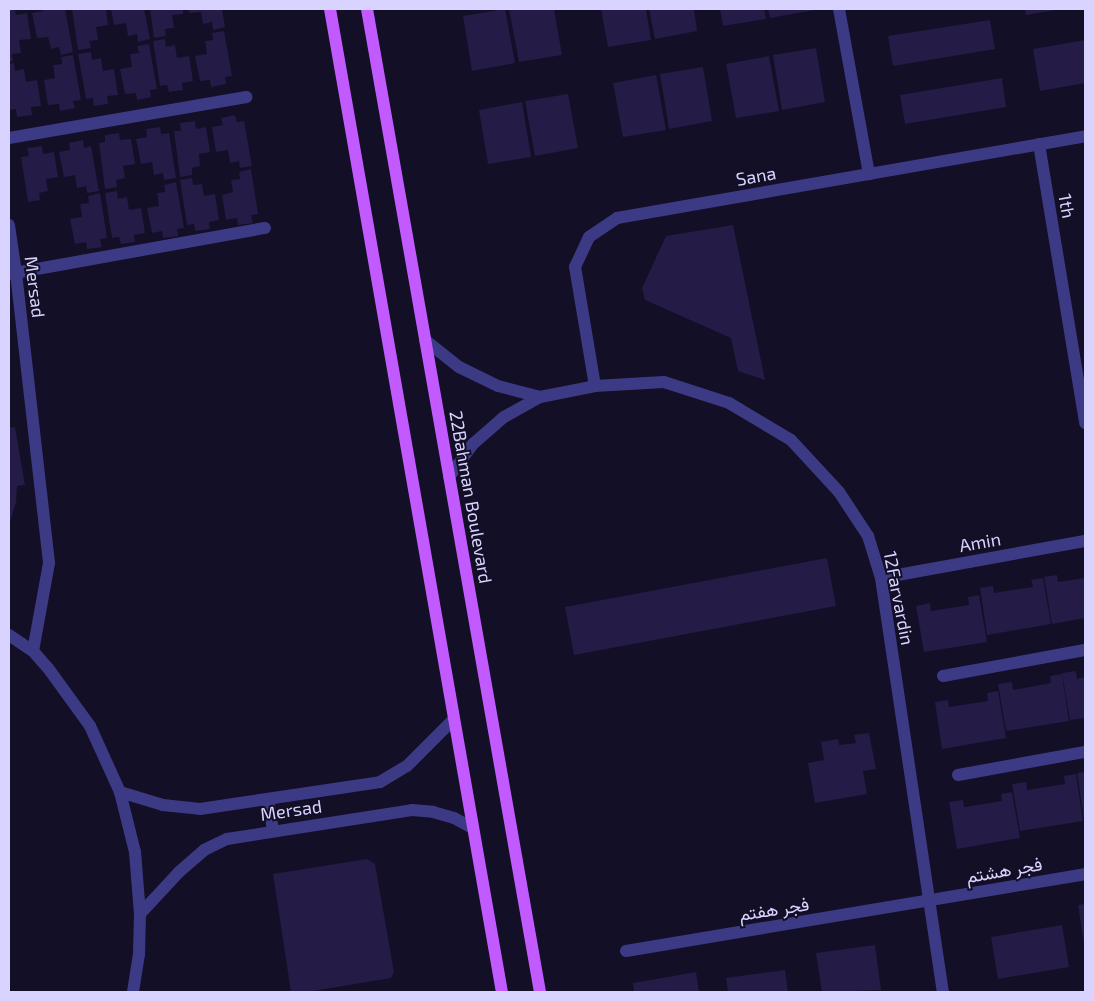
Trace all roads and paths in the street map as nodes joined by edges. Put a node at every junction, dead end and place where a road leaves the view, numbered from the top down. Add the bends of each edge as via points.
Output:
1 (330, 9) edge
2 (367, 9) edge
3 (839, 9) edge
4 (246, 97) dead end
5 (1085, 136) edge
6 (9, 138) edge
7 (1038, 144) junction
8 (868, 174) junction
9 (9, 225) edge
10 (265, 228) dead end
11 (13, 273) edge
12 (425, 340) junction
13 (595, 386) junction
14 (540, 397) junction
15 (1085, 423) edge
16 (449, 477) junction
17 (1085, 541) edge
18 (881, 578) junction
19 (9, 635) edge
20 (1085, 650) edge
21 (33, 651) junction
22 (943, 676) dead end
23 (454, 719) junction
24 (1085, 752) edge
25 (958, 775) dead end
26 (120, 792) junction
27 (268, 799) junction
28 (473, 828) junction
29 (273, 830) junction
30 (1085, 874) edge
31 (928, 901) junction
32 (140, 914) junction
33 (626, 951) dead end
34 (133, 992) edge
35 (502, 992) edge
36 (540, 992) edge
37 (943, 992) edge

1 - 23 main road
2 - 12 main road, 22Bahman Boulevard
3 - 8 street
4 - 6 street
5 - 7 street, Sana
7 - 8 street, Sana
7 - 15 street, 1th
8 - 13 street, Sana via 617,218 589,237 575,267
9 - 11 street, Mersad
10 - 11 street
11 - 21 street, Mersad via 49,563
12 - 14 street via 460,367 498,386
12 - 16 main road, 22Bahman Boulevard
13 - 14 street, 12Farvardin
13 - 18 street, 12Farvardin via 664,382 729,403 791,440 839,492 868,536
14 - 16 street via 498,422 473,444
16 - 36 main road, 22Bahman Boulevard
17 - 18 street, Amin
18 - 31 street, 12Farvardin
19 - 21 street
20 - 22 street
21 - 26 street via 90,726
23 - 27 street, Mersad via 406,766 380,782
23 - 28 main road
24 - 25 street
26 - 27 street, Mersad via 163,805 200,809
26 - 32 street via 136,852
27 - 29 street
28 - 29 street, Mersad via 454,818 412,810
28 - 35 main road
29 - 32 street, Mersad via 227,839 204,850
30 - 31 street, فجر هشتم
31 - 33 street, فجر هفتم
31 - 37 street, 12Farvardin
32 - 34 street via 139,954

